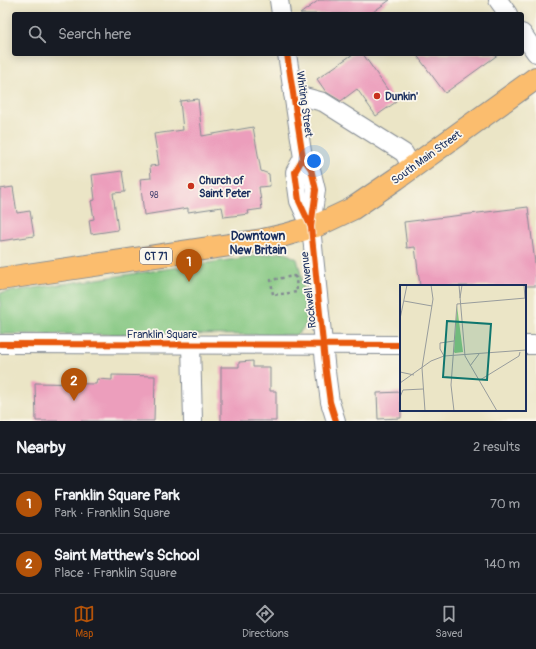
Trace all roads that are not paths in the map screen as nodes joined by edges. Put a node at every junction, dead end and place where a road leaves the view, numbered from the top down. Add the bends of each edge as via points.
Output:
1 (279, 0) edge
2 (498, 0) edge
3 (281, 12) edge
4 (507, 12) edge
5 (524, 36) edge
6 (536, 53) edge
7 (287, 56) edge
8 (536, 78) edge
9 (293, 94) junction
10 (412, 168) junction
11 (311, 227) junction
12 (0, 279) edge
13 (0, 344) edge
14 (192, 344) junction
15 (323, 344) junction
16 (400, 345) edge
17 (193, 421) edge
18 (336, 421) edge

1 - 3 street
2 - 4 street
5 - 6 street
7 - 9 street, Whiting Street
8 - 10 main road, South Main Street / CT 71
9 - 10 street via 323,102 404,153
9 - 11 street, Whiting Street via 302,158 311,169 316,190
10 - 11 main road, South Main Street / CT 71 via 352,209
11 - 12 main road, CT 71 via 263,240
11 - 15 street, Rockwell Avenue
13 - 14 street, Franklin Square
14 - 15 street, Franklin Square
14 - 17 street
15 - 16 street, Franklin Square
15 - 18 street, Rockwell Avenue via 329,392

